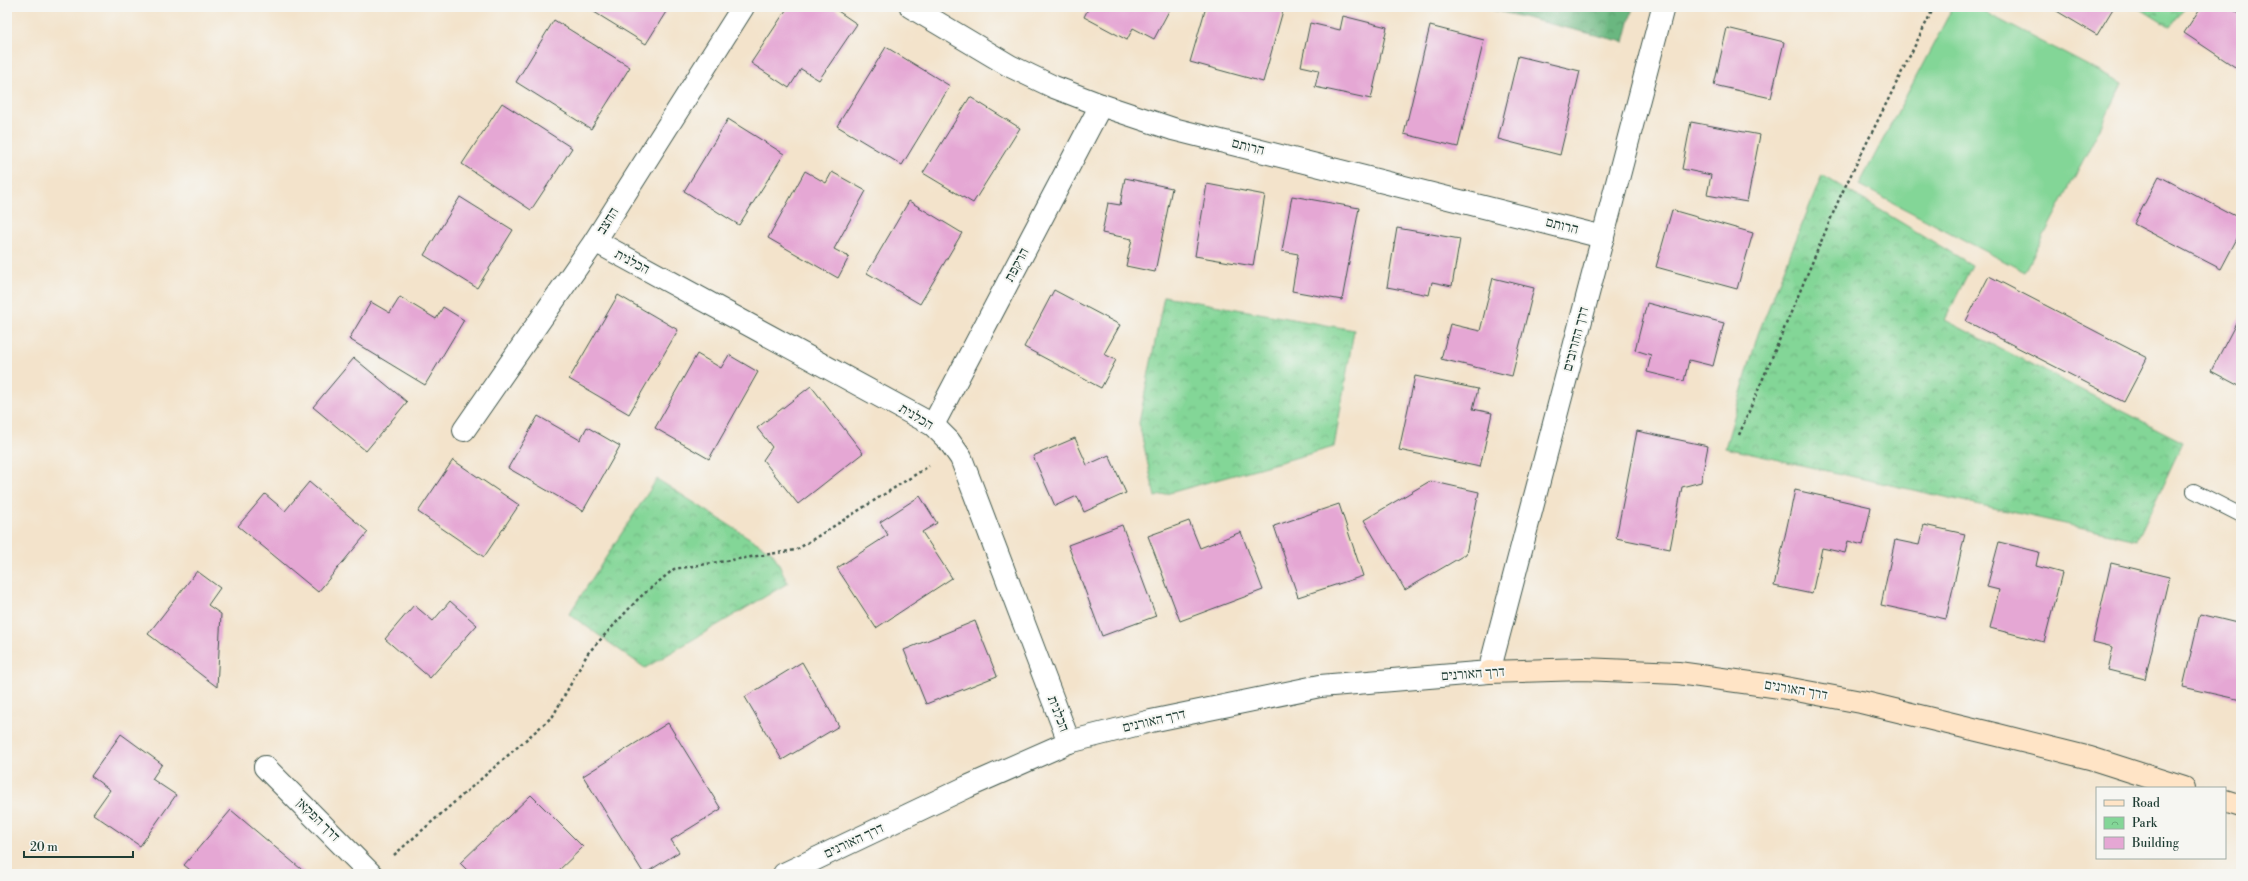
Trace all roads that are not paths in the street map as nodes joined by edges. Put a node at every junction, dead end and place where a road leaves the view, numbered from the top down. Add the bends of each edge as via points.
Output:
1 (743, 7) edge
2 (911, 7) edge
3 (1663, 7) edge
4 (1100, 105) junction
5 (1603, 237) junction
6 (595, 242) junction
7 (933, 425) junction
8 (464, 430) dead end
9 (2194, 491) dead end
10 (2241, 515) edge
11 (1489, 672) junction
12 (1069, 742) junction
13 (265, 767) dead end
14 (2181, 787) edge
15 (2226, 801) edge
16 (2241, 806) edge
17 (371, 874) edge
18 (784, 874) edge

1 - 6 street, החצב
2 - 4 street, הרותם via 1010,66
3 - 5 street, דרך החרובים
4 - 5 street, הרותם via 1173,128
4 - 7 street, הרקפת
5 - 11 street, דרך החרובים
6 - 7 street, הכלנית
6 - 8 street, החצב
7 - 12 street, הכלנית via 961,458
9 - 10 lane
11 - 12 street, דרך האורנים via 1320,686 1150,721
11 - 14 street, דרך האורנים via 1583,669 1678,673 1780,686 1862,702 2090,758
12 - 18 street, דרך האורנים via 967,787
13 - 17 street, דרך הפקאן
15 - 16 street

